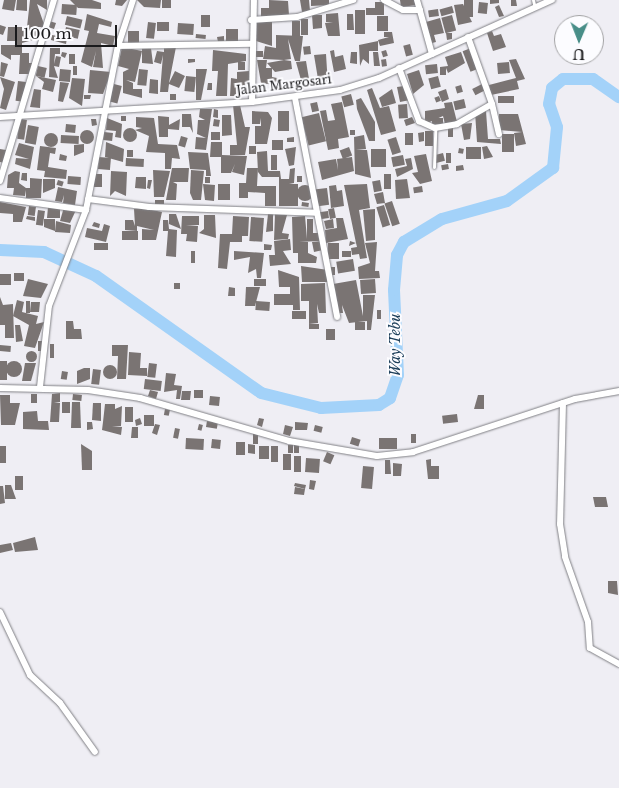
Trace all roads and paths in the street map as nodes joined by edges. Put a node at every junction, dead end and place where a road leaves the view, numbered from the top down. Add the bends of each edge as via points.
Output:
1 (54, 0) edge
2 (133, 0) edge
3 (254, 0) edge
4 (353, 0) edge
5 (384, 0) edge
6 (418, 0) edge
7 (533, 0) edge
8 (552, 0) edge
9 (535, 8) junction
10 (420, 10) junction
11 (251, 20) junction
12 (468, 37) junction
13 (251, 44) junction
14 (118, 46) junction
15 (432, 54) junction
16 (400, 68) junction
17 (294, 98) junction
18 (252, 102) junction
19 (492, 104) junction
20 (104, 110) junction
21 (20, 116) junction
22 (0, 117) edge
23 (435, 128) junction
24 (499, 134) dead end
25 (434, 167) dead end
26 (1, 173) edge
27 (0, 181) edge
28 (0, 198) edge
29 (88, 199) junction
30 (86, 210) junction
31 (317, 213) junction
32 (337, 317) dead end
33 (40, 387) junction
34 (0, 388) edge
35 (619, 390) edge
36 (563, 403) junction
37 (0, 612) edge
38 (619, 664) edge
39 (95, 752) dead end

1 - 21 street
2 - 14 street
3 - 11 street
4 - 11 street via 297,17
5 - 10 street via 403,10
6 - 10 street
7 - 9 lane
8 - 9 street, Jalan Margosari
9 - 12 street, Jalan Margosari
10 - 15 street
11 - 13 street
12 - 15 street, Jalan Margosari
12 - 19 street
13 - 14 street
13 - 18 street
14 - 20 street
15 - 16 street, Jalan Margosari
16 - 17 street, Jalan Margosari via 358,85
16 - 23 street via 419,121
17 - 18 street, Jalan Margosari
17 - 31 street
18 - 20 street, Jalan Margosari
19 - 23 street via 457,124
19 - 24 street
20 - 21 street, Jalan Margosari
20 - 29 street
21 - 22 street, Jalan Margosari
21 - 26 street
23 - 25 lane
26 - 27 street
28 - 30 street
29 - 30 street
29 - 31 street via 150,207
30 - 33 street via 75,242 55,282
31 - 32 street
33 - 34 street
33 - 36 street via 140,398 290,441 377,456 420,450
35 - 36 street
36 - 38 street via 560,524 565,557 588,622 590,648
37 - 39 street via 36,683 60,703

